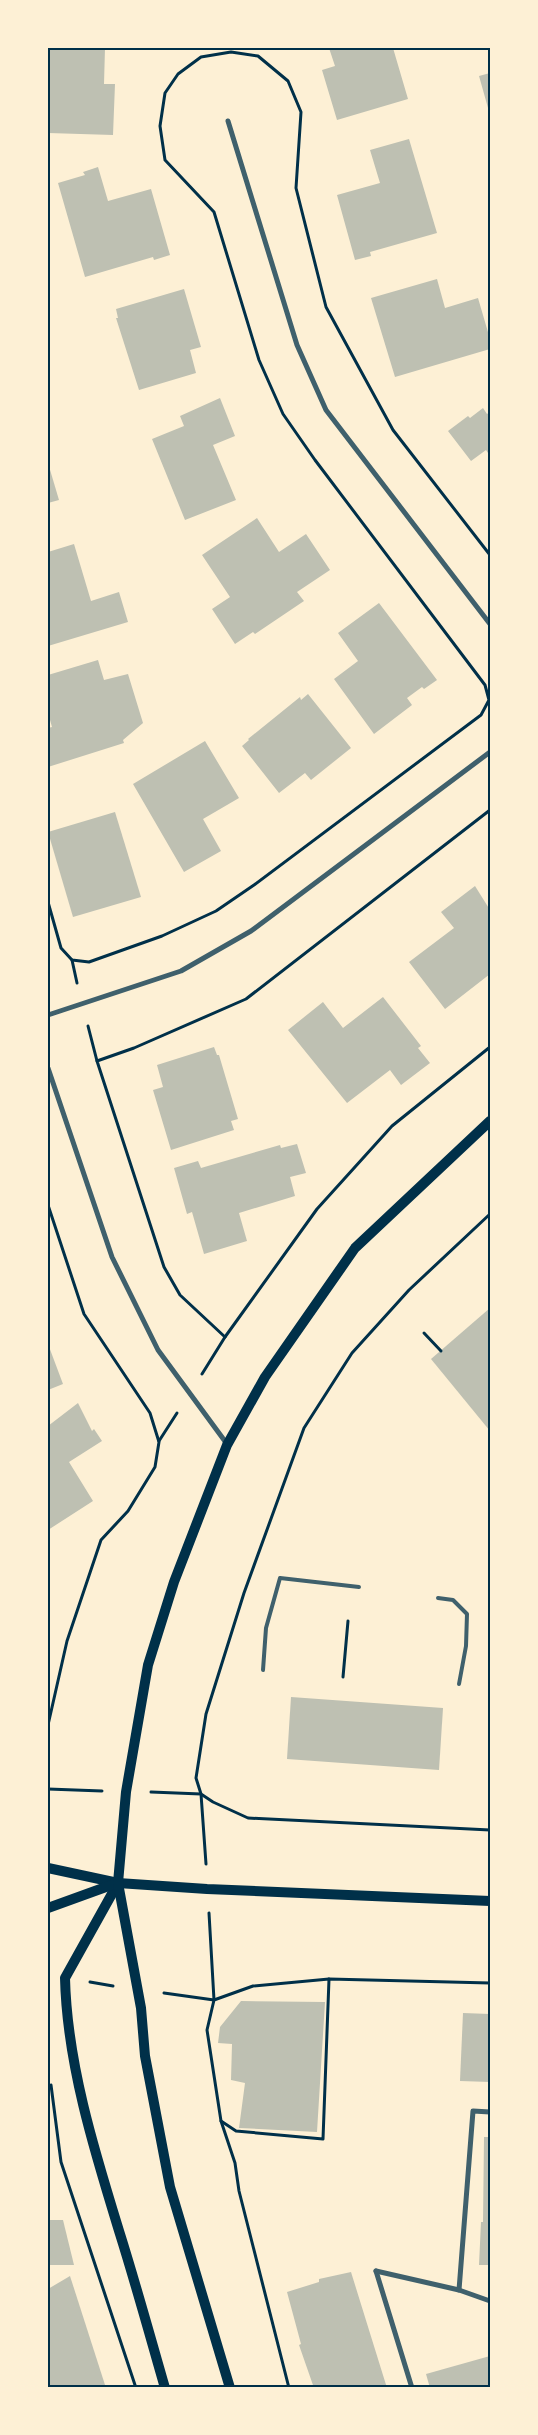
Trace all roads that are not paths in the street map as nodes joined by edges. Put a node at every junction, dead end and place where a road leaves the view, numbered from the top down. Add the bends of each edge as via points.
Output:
1 (228, 121) dead end
2 (490, 624) edge
3 (490, 752) edge
4 (48, 1015) edge
5 (48, 1068) edge
6 (490, 1122) edge
7 (227, 1445) junction
8 (359, 1587) dead end
9 (438, 1598) dead end
10 (263, 1670) dead end
11 (459, 1684) dead end
12 (48, 1868) edge
13 (118, 1883) junction
14 (490, 1901) edge
15 (48, 1908) edge
16 (490, 2112) edge
17 (459, 2290) junction
18 (490, 2301) edge
19 (165, 2388) edge
20 (230, 2388) edge
21 (412, 2388) edge

1 - 2 street via 297,345 326,410
3 - 4 street via 251,932 181,971
5 - 7 street via 112,1258 158,1350
6 - 7 main road via 355,1248 266,1377
7 - 13 main road via 174,1582 148,1665 126,1792
8 - 10 lane via 280,1578 266,1628
9 - 11 lane via 453,1600 467,1614 466,1646
12 - 13 main road
13 - 14 main road via 207,1890
13 - 15 main road
13 - 19 main road via 65,1978 66,1996 81,2095 98,2164
13 - 20 main road via 170,2186
16 - 17 street via 473,2111
17 - 18 street
17 - 21 street via 376,2271

